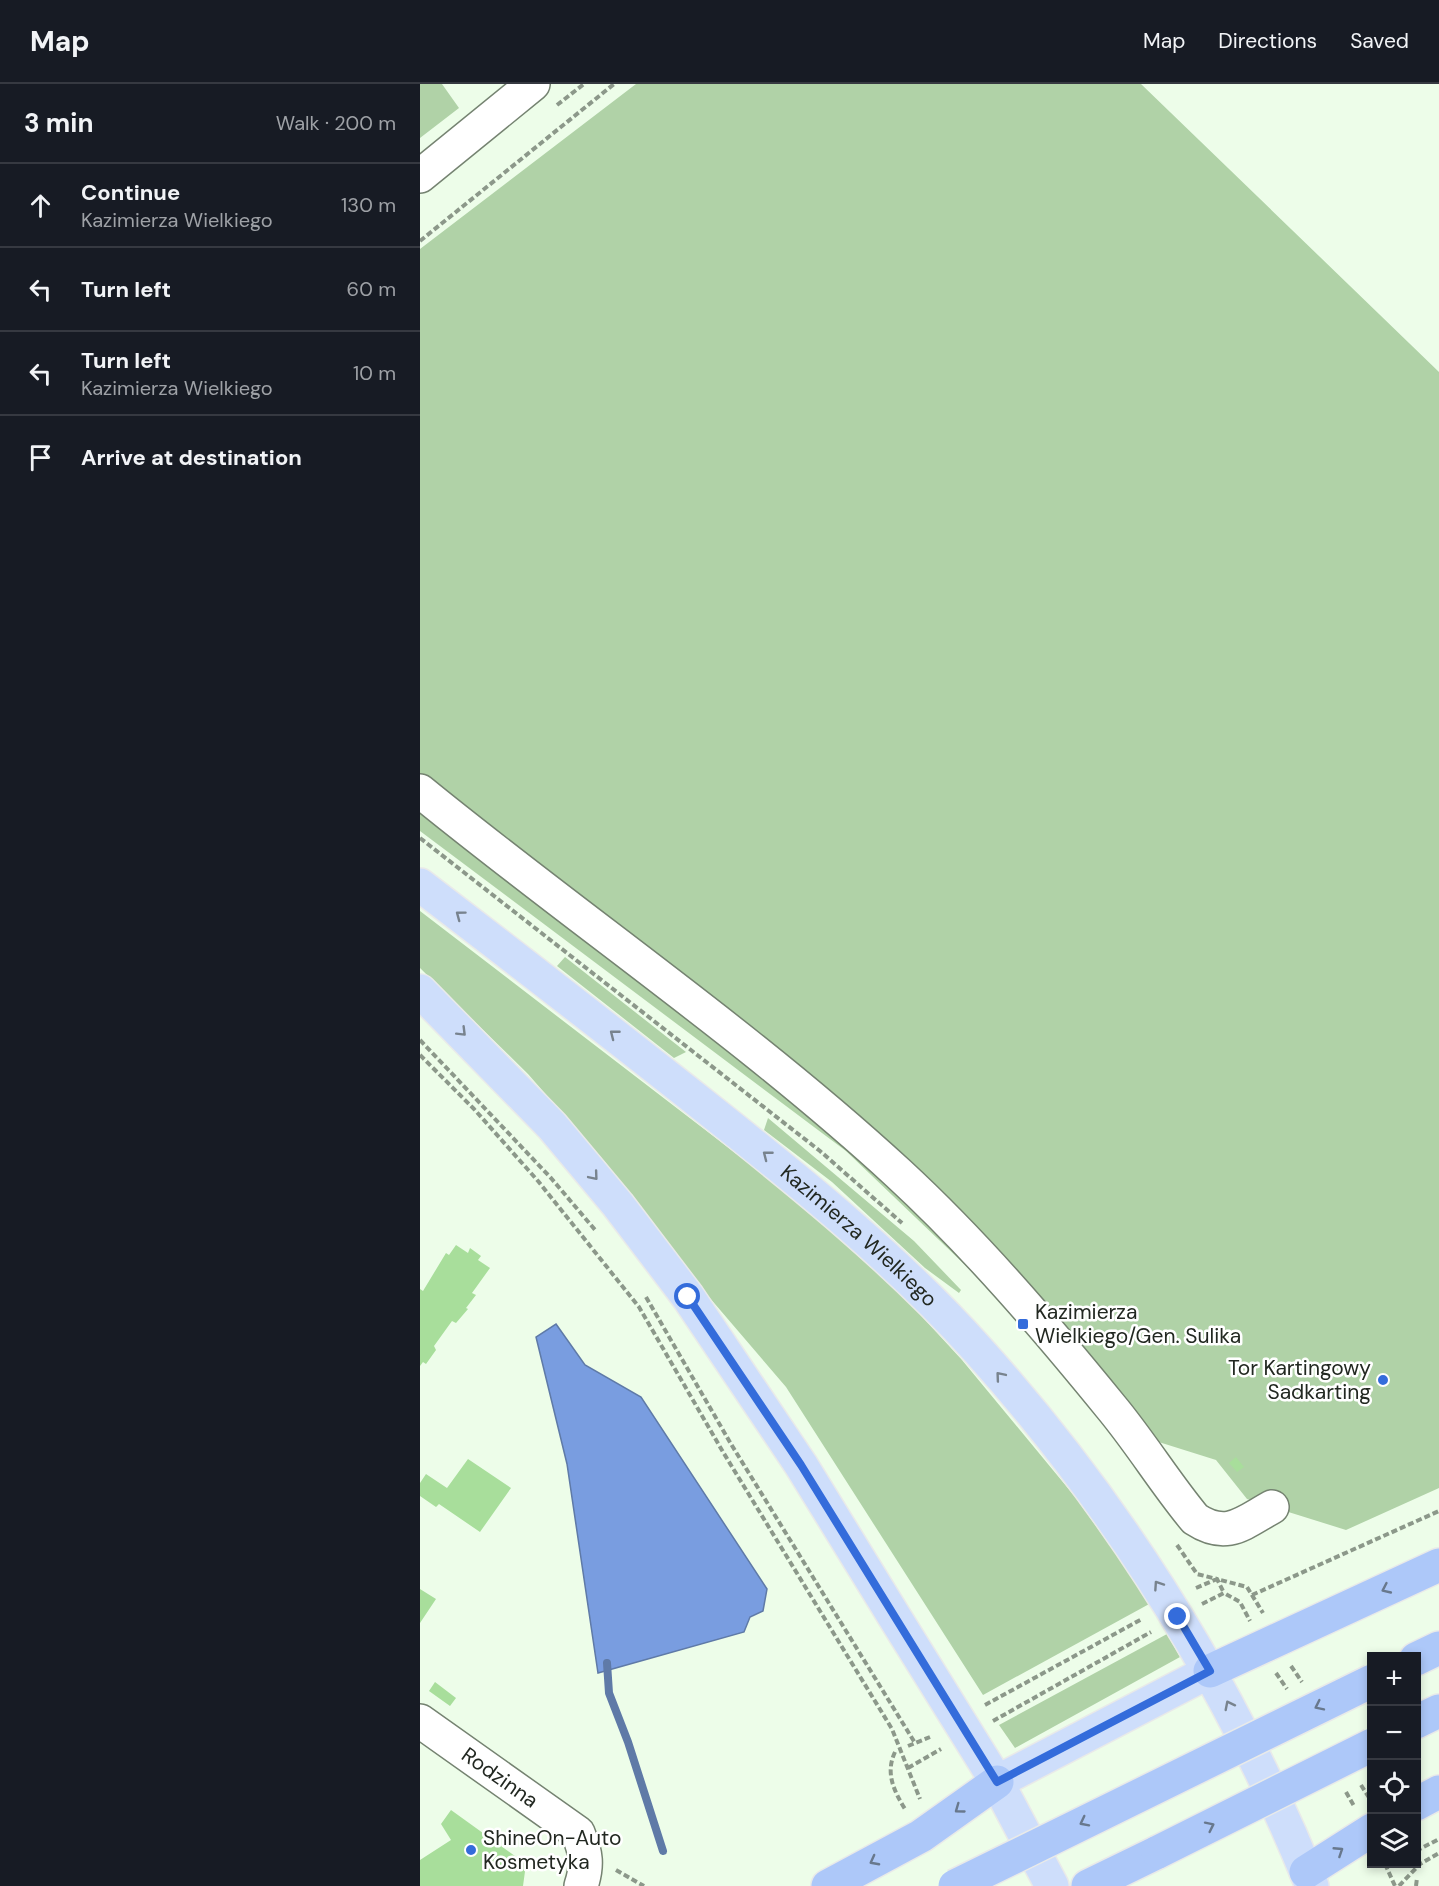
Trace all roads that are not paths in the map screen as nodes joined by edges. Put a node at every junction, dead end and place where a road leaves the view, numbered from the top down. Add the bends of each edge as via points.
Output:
1 (533, 84) edge
2 (420, 176) edge
3 (420, 791) edge
4 (420, 885) edge
5 (420, 992) edge
6 (1272, 1507) dead end
7 (1439, 1565) edge
8 (1439, 1648) edge
9 (1421, 1657) edge
10 (1210, 1671) junction
11 (1367, 1682) edge
12 (1439, 1711) edge
13 (1421, 1720) edge
14 (420, 1721) edge
15 (1367, 1747) edge
16 (997, 1782) junction
17 (1439, 1792) edge
18 (1421, 1801) edge
19 (1367, 1833) edge
20 (1301, 1881) edge
21 (581, 1886) edge
22 (828, 1886) edge
23 (955, 1886) edge
24 (1052, 1886) edge
25 (1088, 1886) edge

1 - 2 street
3 - 6 street via 781,1073 898,1173 1021,1302 1113,1409 1195,1519 1207,1527 1230,1530
10 -> 4 main road, Kazimierza Wielkiego via 1170,1603 1091,1486 976,1348 916,1286 803,1184
5 -> 16 main road via 552,1126 688,1297 801,1465
7 -> 10 highway
8 - 9 highway
10 - 16 main road
20 -> 10 main road, Kazimierza Wielkiego via 1269,1788
11 -> 23 highway, bridge
12 - 13 highway
14 - 21 street, Rodzinna via 578,1833 587,1868
25 -> 15 highway, bridge
16 -> 22 highway via 921,1836
16 - 24 main road
17 - 18 highway
20 -> 19 highway

